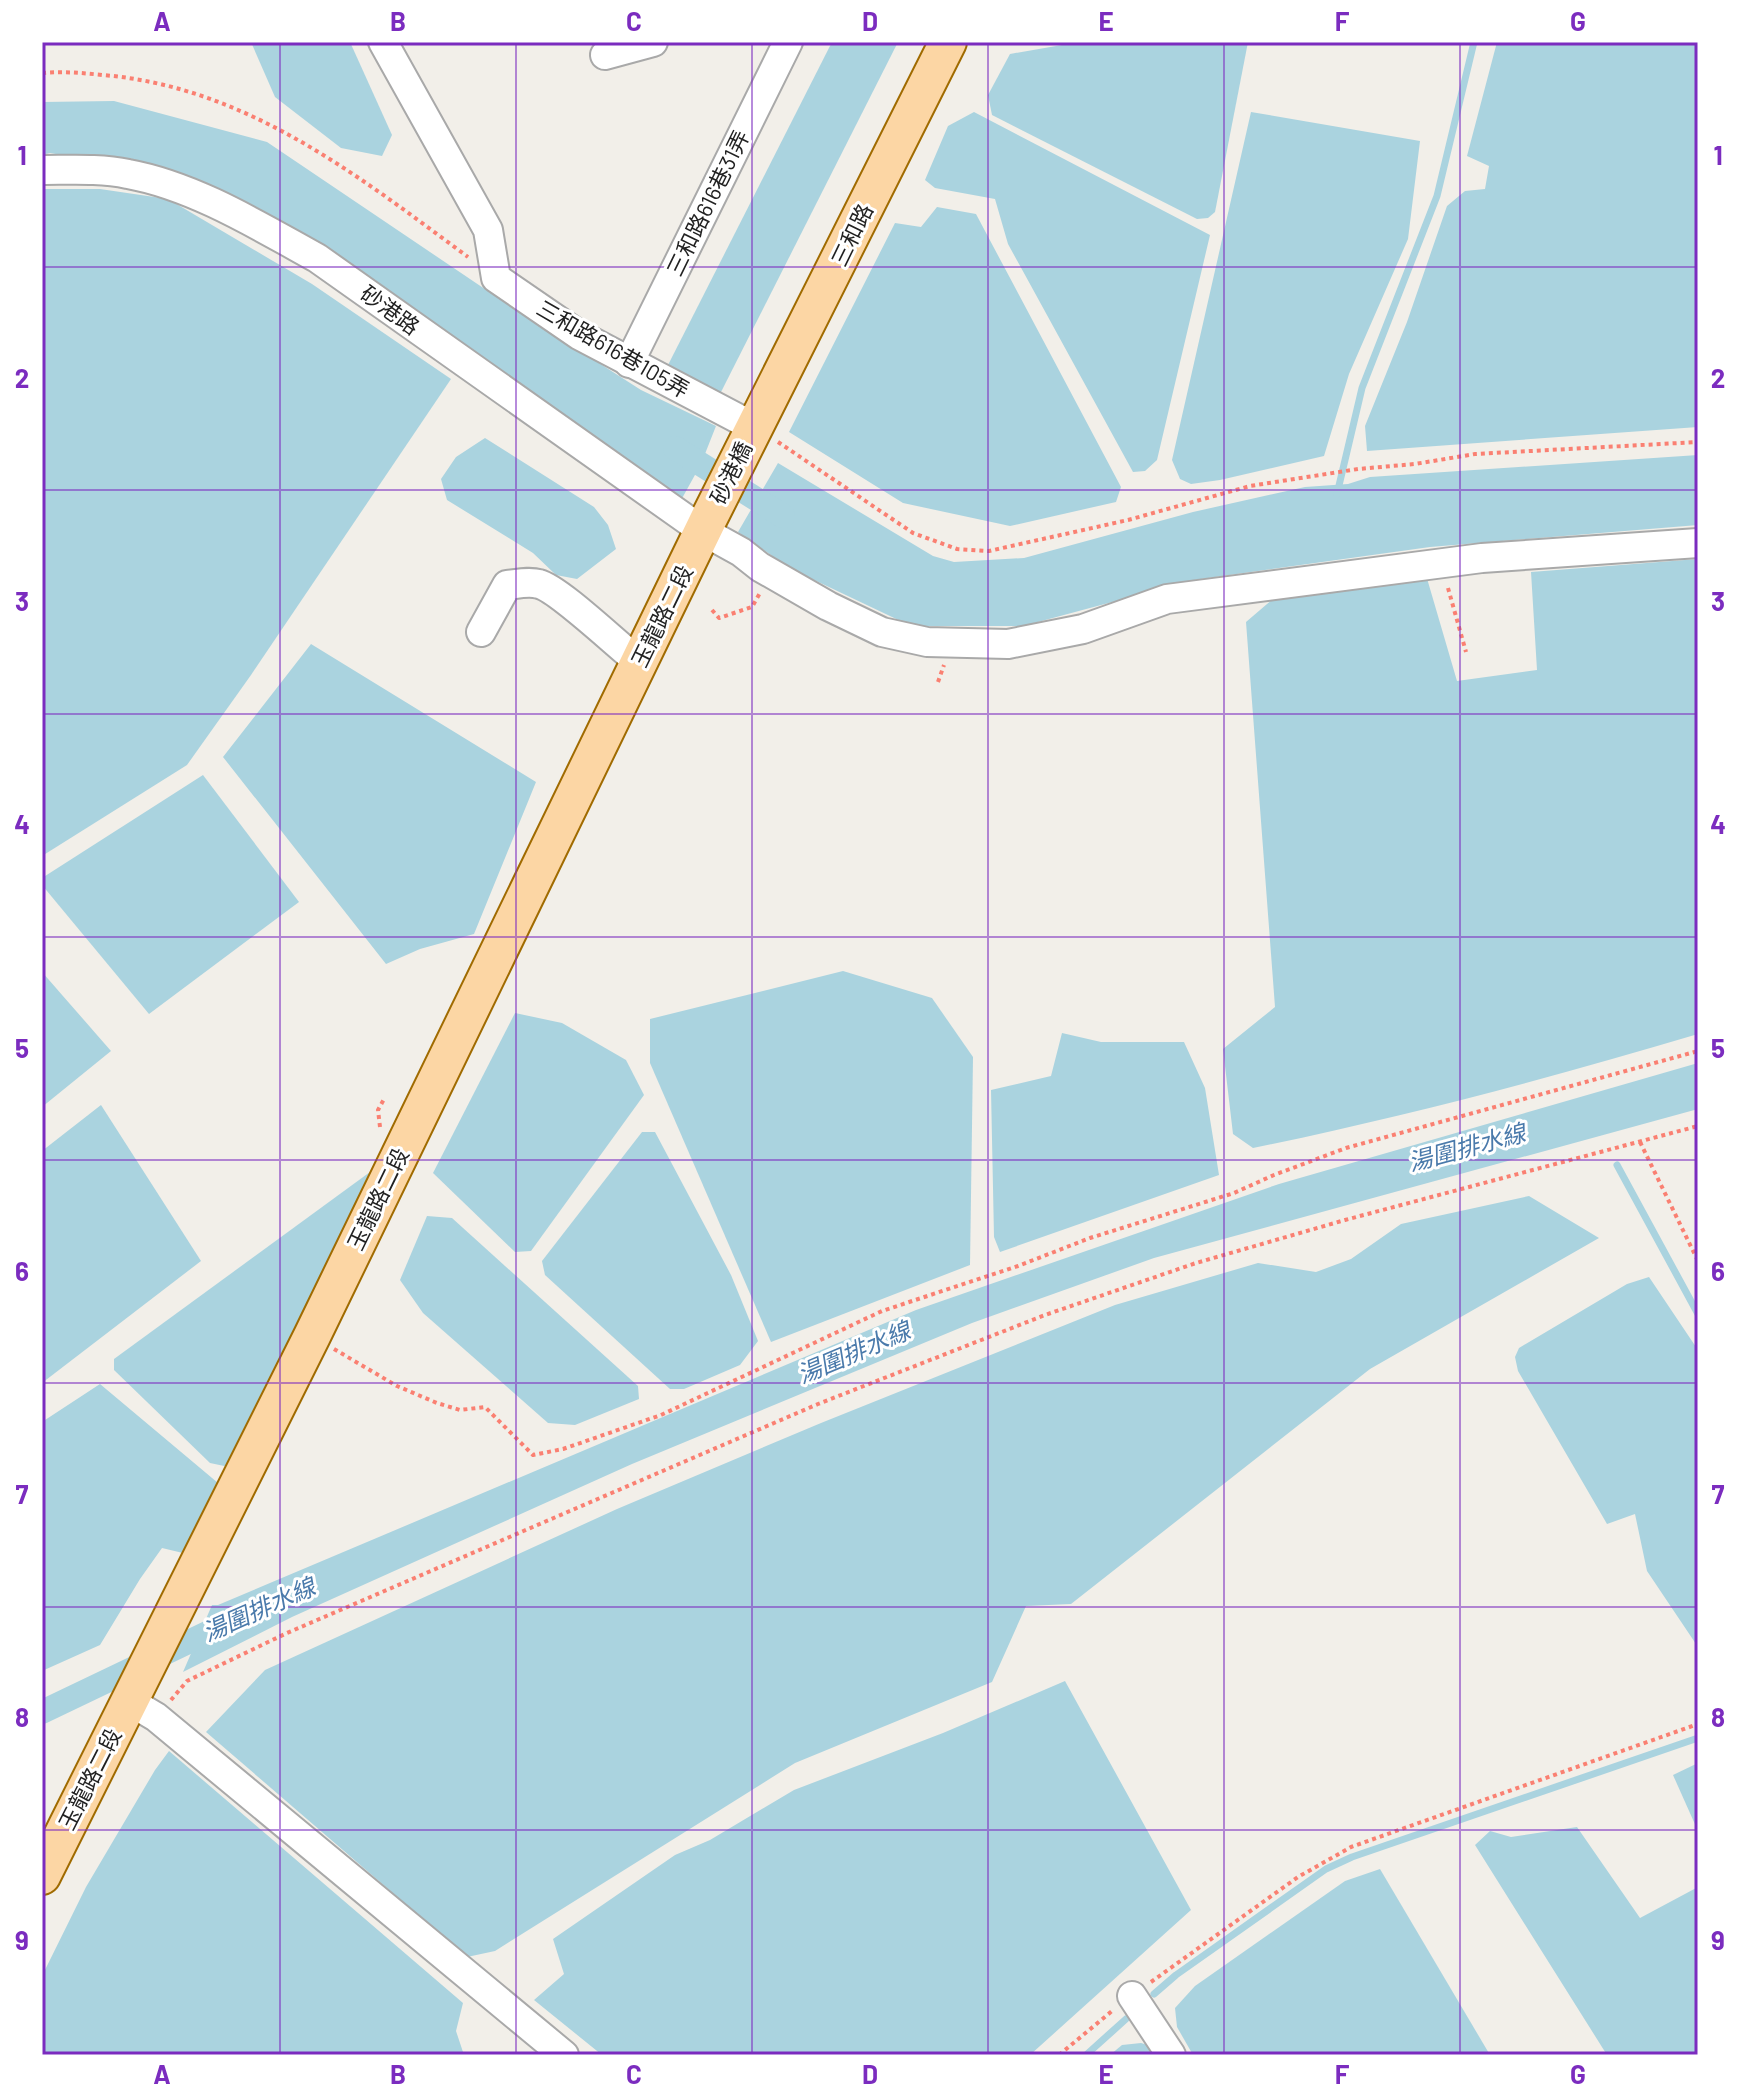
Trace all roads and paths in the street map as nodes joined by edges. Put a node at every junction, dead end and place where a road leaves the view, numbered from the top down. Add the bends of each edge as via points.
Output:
1 (383, 42) edge
2 (653, 42) edge
3 (788, 42) edge
4 (948, 42) edge
5 (605, 55) dead end
6 (42, 73) edge
7 (42, 170) edge
8 (496, 278) junction
9 (629, 363) junction
10 (754, 427) junction
11 (1698, 442) edge
12 (706, 525) junction
13 (1698, 543) edge
14 (1441, 562) junction
15 (772, 574) junction
16 (712, 610) dead end
17 (481, 632) dead end
18 (1466, 652) dead end
19 (639, 662) junction
20 (1698, 1051) edge
21 (1698, 1126) edge
22 (1640, 1142) junction
23 (1698, 1261) edge
24 (312, 1336) junction
25 (143, 1709) junction
26 (1698, 1724) edge
27 (43, 1871) edge
28 (1132, 1996) junction
29 (564, 2055) edge
30 (1059, 2055) edge
31 (1171, 2055) edge

1 - 8 street via 488,230
2 - 5 street
3 - 9 street, 三和路616巷31弄
4 - 10 main road, 三和路
6 - 8 path via 130,77 204,95 283,130 375,188
7 - 12 street, 砂港路 via 142,177 273,233
8 - 9 street, 三和路616巷105弄
9 - 10 street, 三和路616巷105弄
10 - 11 path via 913,533 957,549 989,551 1250,486 1358,469 1475,454
10 - 12 main road, 砂港橋
12 - 15 street, 砂港路
12 - 19 main road, 玉龍路二段
13 - 14 street, 砂港路
14 - 15 street, 砂港路 via 1167,599 1083,629 1008,644 927,642 882,632
14 - 18 path
15 - 16 path via 752,607 719,618
17 - 19 street via 507,585 535,583 572,606
19 - 24 main road, 玉龍路二段
20 - 24 path via 1346,1148 1234,1193 882,1311 661,1415 563,1449 533,1455 485,1407 460,1410 397,1386
21 - 22 path
22 - 23 path
22 - 25 path via 1196,1263 1031,1320 818,1404 287,1633 187,1681
24 - 25 main road, 玉龍路二段 via 191,1577
25 - 27 main road, 玉龍路二段
25 - 29 street
26 - 28 path via 1351,1847 1263,1900
28 - 30 path
28 - 31 street

